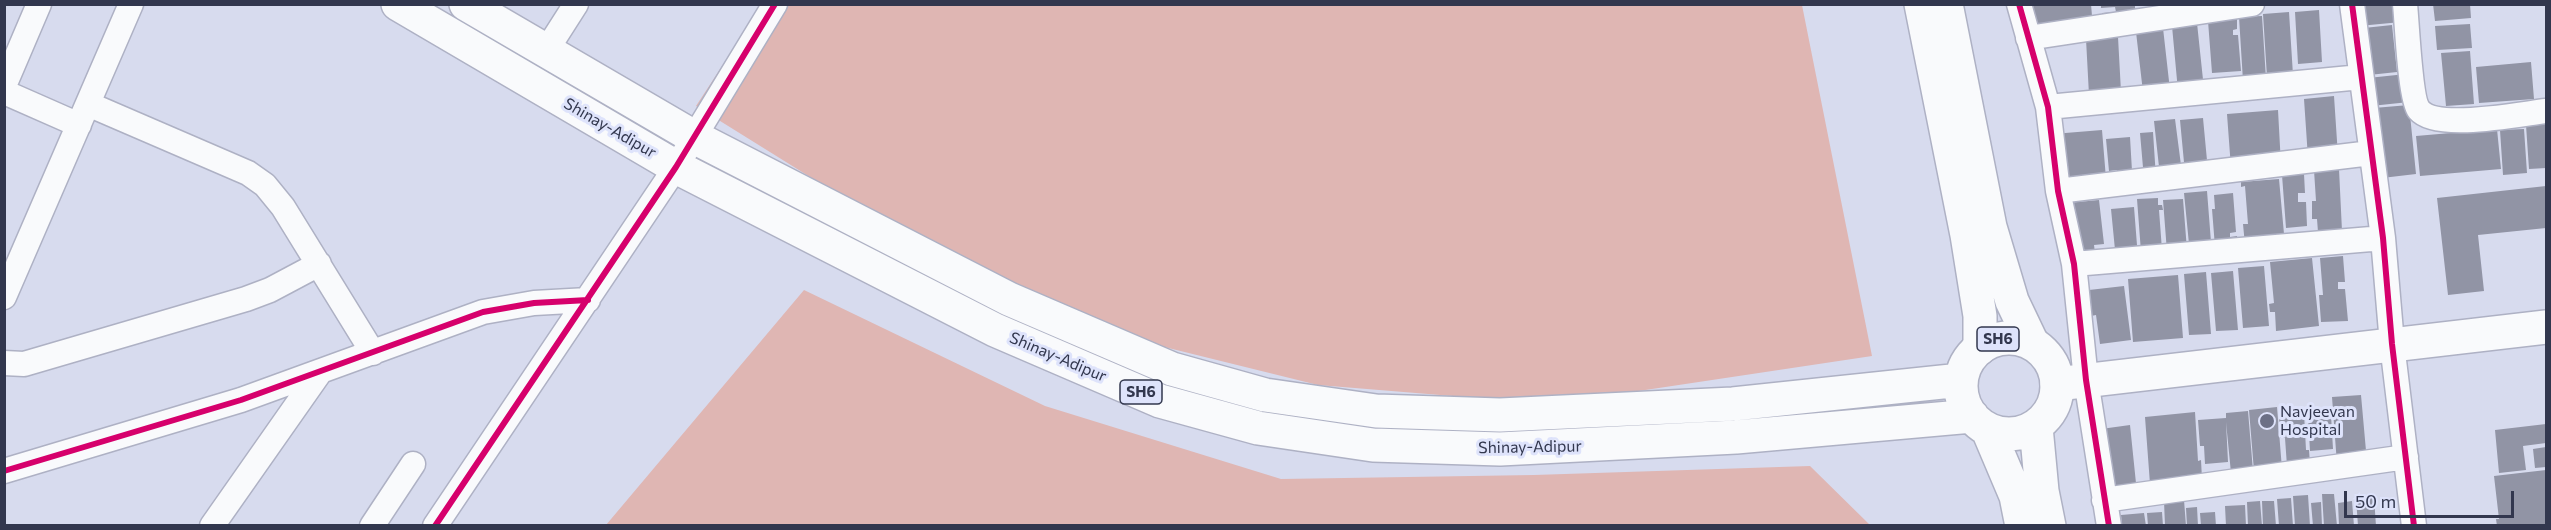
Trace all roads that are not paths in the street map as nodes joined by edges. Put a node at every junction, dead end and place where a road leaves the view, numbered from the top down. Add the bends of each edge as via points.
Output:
1 (39, 4) edge
2 (131, 4) edge
3 (398, 4) edge
4 (466, 4) edge
5 (576, 4) edge
6 (775, 4) edge
7 (1921, 4) edge
8 (1946, 4) edge
9 (2019, 4) edge
10 (2252, 4) edge
11 (2352, 4) edge
12 (2405, 4) edge
13 (2028, 38) junction
14 (546, 51) junction
15 (2361, 77) junction
16 (4, 86) edge
17 (4, 92) edge
18 (2048, 107) junction
19 (2547, 111) edge
20 (84, 114) junction
21 (694, 137) junction
22 (2372, 153) junction
23 (676, 166) junction
24 (2058, 191) junction
25 (2383, 238) junction
26 (319, 264) junction
27 (2074, 264) junction
28 (4, 297) edge
29 (588, 300) junction
30 (2547, 327) edge
31 (2032, 343) junction
32 (2392, 344) junction
33 (1980, 348) junction
34 (373, 352) junction
35 (4, 363) edge
36 (320, 372) junction
37 (1961, 380) junction
38 (2072, 382) junction
39 (1980, 423) junction
40 (2036, 427) junction
41 (2406, 457) junction
42 (413, 464) dead end
43 (4, 471) edge
44 (2104, 500) junction
45 (212, 525) edge
46 (372, 525) edge
47 (435, 525) edge
48 (2022, 525) edge
49 (2049, 525) edge
50 (2109, 525) edge
51 (2414, 525) edge

1 - 16 street
2 - 20 street
3 - 23 main road, Shinay-Adipur / SH6
4 - 14 main road, Shinay-Adipur / SH6
5 - 14 street
6 - 21 street
7 - 33 main road via 1967,235 1980,316
8 - 31 main road via 1990,227 2012,301
9 - 13 street
10 - 13 street
11 - 15 street
12 - 19 street via 2419,110 2431,118 2450,121
13 - 18 street
14 - 21 main road, Shinay-Adipur / SH6
15 - 18 street
15 - 22 street
17 - 20 street
18 - 24 street
20 - 26 street via 248,173 265,185 283,207
20 - 28 street
21 - 23 street
21 - 37 main road, Shinay-Adipur / SH6 via 1009,299 1172,369 1265,395 1376,411 1500,415 1733,404
22 - 24 street
22 - 25 street
23 - 29 street
23 - 39 main road, Shinay-Adipur / SH6 via 995,330 1160,401 1258,428 1373,445 1500,449
24 - 27 street
25 - 27 street
25 - 32 street
26 - 34 street
26 - 35 street via 246,299 24,364
27 - 38 street
29 - 34 street via 534,303 483,312
29 - 47 street
30 - 32 main road
31 - 33 main road, SH6 via 2015,338 1997,339
31 - 38 main road, SH6
32 - 38 main road
32 - 41 street
33 - 37 main road, SH6 via 1968,362
34 - 36 street
36 - 43 street via 241,400
36 - 45 street
37 - 39 main road via 1963,399
38 - 40 main road
38 - 44 street
39 - 40 main road, SH6 via 2004,434
39 - 48 main road via 2016,496
40 - 49 main road
41 - 44 street
41 - 51 street
42 - 46 street
44 - 50 street

